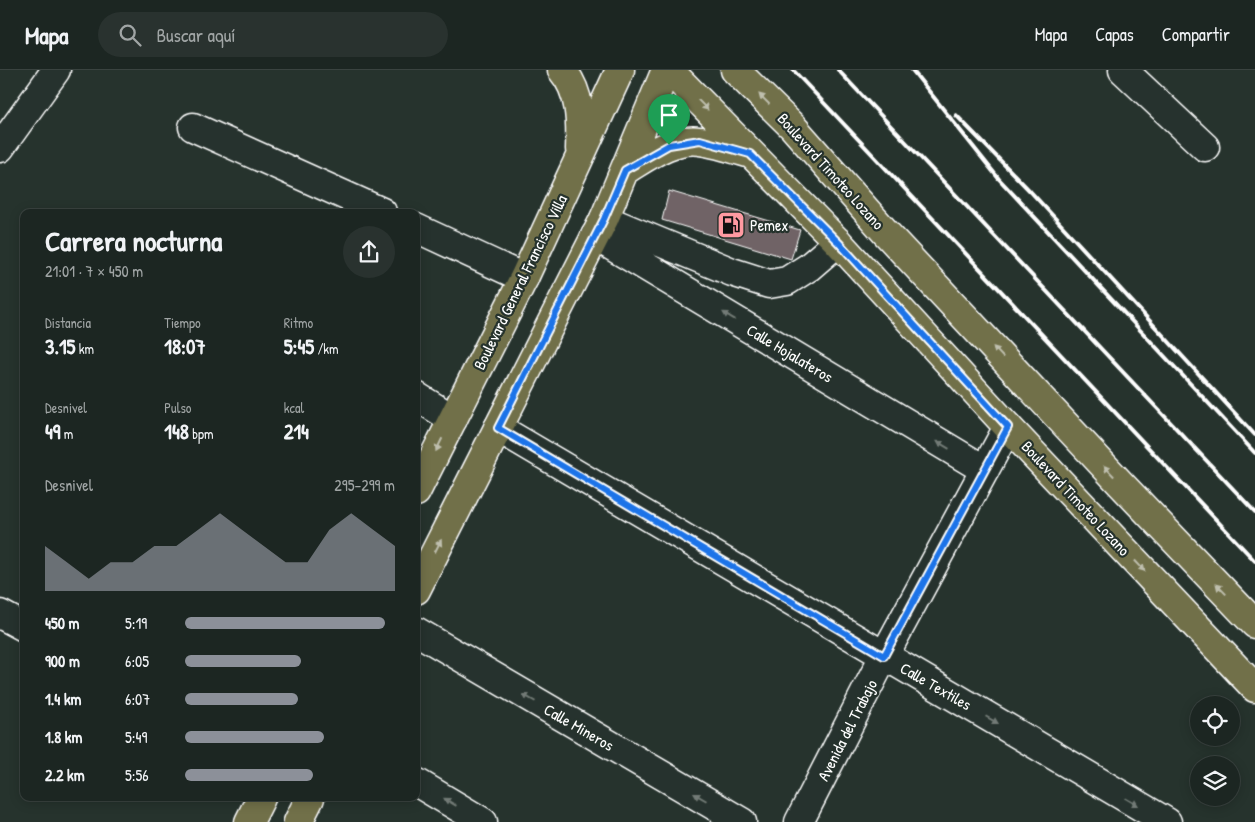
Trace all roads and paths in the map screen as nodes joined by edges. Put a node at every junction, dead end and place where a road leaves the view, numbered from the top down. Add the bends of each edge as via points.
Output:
1 (56, 70) edge
2 (562, 70) edge
3 (620, 70) edge
4 (668, 70) edge
5 (735, 70) edge
6 (1139, 75) edge
7 (193, 127) dead end
8 (1205, 147) dead end
9 (0, 148) edge
10 (750, 154) junction
11 (579, 160) junction
12 (625, 170) junction
13 (375, 209) edge
14 (600, 227) junction
15 (420, 230) edge
16 (838, 242) junction
17 (524, 278) junction
18 (420, 398) edge
19 (453, 419) junction
20 (1008, 427) junction
21 (498, 428) junction
22 (985, 470) junction
23 (420, 484) edge
24 (420, 582) edge
25 (0, 614) edge
26 (1255, 624) edge
27 (20, 625) edge
28 (420, 634) edge
29 (884, 656) junction
30 (1255, 688) edge
31 (420, 784) edge
32 (260, 801) edge
33 (308, 801) edge
34 (249, 822) edge
35 (298, 822) edge
36 (483, 822) edge
37 (742, 822) edge
38 (799, 822) edge
39 (1166, 822) edge

1 - 9 street
2 - 11 main road via 570,80 581,122
3 - 11 main road, Boulevard General Francisco Villa
4 -> 10 main road, Boulevard Timoteo Lozano
4 - 12 main road
26 -> 5 main road, Boulevard Timoteo Lozano via 901,248 794,127
6 - 8 street
7 - 13 street
10 - 12 main road via 700,140 686,141 669,145
10 - 16 main road, Boulevard Timoteo Lozano
11 - 17 main road, Boulevard General Francisco Villa
12 - 14 main road
14 - 16 street via 768,284 787,281
14 - 21 main road
22 -> 14 street, Calle Hojalateros
15 - 17 street
16 - 20 main road, Boulevard Timoteo Lozano
17 - 19 main road, Boulevard General Francisco Villa
18 - 19 street
19 -> 23 main road, Boulevard General Francisco Villa
20 - 22 street, Avenida del Trabajo
20 -> 30 main road, Boulevard Timoteo Lozano
24 -> 21 main road
21 - 29 street, Calle Textiles
22 - 29 street, Avenida del Trabajo
25 - 27 street
37 -> 28 street, Calle Mineros
29 - 38 street, Avenida del Trabajo
29 -> 39 street, Calle Textiles
36 -> 31 street
32 - 34 main road
33 - 35 main road

